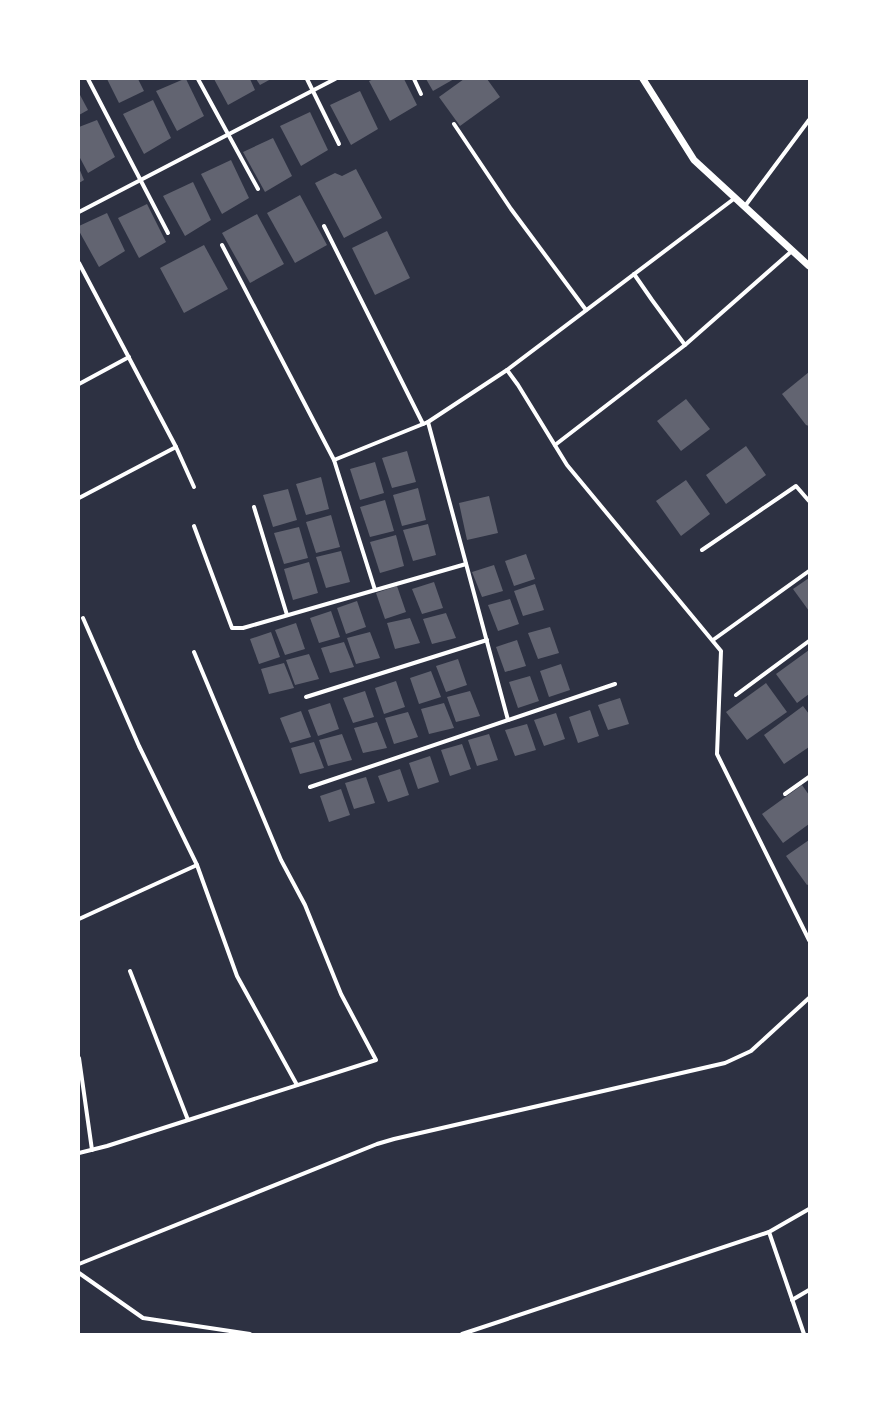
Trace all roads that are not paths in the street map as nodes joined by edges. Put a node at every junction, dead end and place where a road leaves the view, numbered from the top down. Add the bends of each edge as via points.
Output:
1 (88, 79) edge
2 (198, 79) edge
3 (307, 79) edge
4 (335, 79) edge
5 (414, 79) edge
6 (643, 79) edge
7 (313, 90) junction
8 (421, 94) dead end
9 (809, 120) edge
10 (454, 124) dead end
11 (229, 135) junction
12 (339, 144) dead end
13 (141, 181) junction
14 (258, 189) dead end
15 (735, 198) junction
16 (745, 206) junction
17 (79, 212) edge
18 (324, 226) dead end
19 (168, 233) dead end
20 (222, 245) dead end
21 (793, 250) junction
22 (79, 263) edge
23 (809, 266) edge
24 (634, 274) junction
25 (586, 310) junction
26 (685, 345) junction
27 (129, 357) junction
28 (507, 370) junction
29 (79, 384) edge
30 (428, 422) junction
31 (423, 424) junction
32 (555, 445) junction
33 (176, 447) junction
34 (334, 460) junction
35 (194, 486) dead end
36 (79, 498) edge
37 (809, 501) edge
38 (254, 507) dead end
39 (194, 526) dead end
40 (702, 550) dead end
41 (466, 564) junction
42 (809, 571) edge
43 (375, 590) junction
44 (287, 615) junction
45 (83, 618) dead end
46 (487, 640) junction
47 (713, 640) junction
48 (809, 640) edge
49 (194, 652) dead end
50 (615, 684) dead end
51 (736, 696) dead end
52 (306, 697) dead end
53 (508, 720) junction
54 (809, 777) edge
55 (310, 787) dead end
56 (785, 794) dead end
57 (197, 865) junction
58 (79, 919) edge
59 (809, 940) edge
60 (130, 971) dead end
61 (809, 998) edge
62 (79, 1058) edge
63 (297, 1085) junction
64 (188, 1120) junction
65 (92, 1150) junction
66 (79, 1153) edge
67 (809, 1209) edge
68 (769, 1232) junction
69 (79, 1264) edge
70 (79, 1272) edge
71 (809, 1290) edge
72 (792, 1300) junction
73 (250, 1334) edge
74 (462, 1334) edge
75 (804, 1334) edge

1 - 13 street
2 - 11 street
3 - 7 street
4 - 7 street
5 - 8 street
6 - 15 street via 694,160
7 - 11 street
7 - 12 street
9 - 16 street
10 - 25 street via 511,209
11 - 13 street
11 - 14 street
13 - 17 street
13 - 19 street
15 - 16 street
15 - 24 street
16 - 21 street
18 - 31 street
20 - 34 street
21 - 23 street
21 - 26 street
22 - 27 street
24 - 25 street
24 - 26 street
25 - 28 street
26 - 32 street
27 - 29 street
27 - 33 street
28 - 30 street
28 - 32 street
30 - 31 street
30 - 41 street
31 - 34 street
32 - 47 street via 567,465
33 - 35 street
33 - 36 street
34 - 43 street
37 - 40 street via 796,486
38 - 44 street
39 - 44 street via 232,628 243,628
41 - 43 street
41 - 46 street
42 - 47 street
43 - 44 street
45 - 57 street via 139,746
46 - 52 street
46 - 53 street
47 - 59 street via 721,651 717,754
48 - 51 street
49 - 63 street via 281,860 305,905 341,994 376,1060
50 - 53 street
53 - 55 street
54 - 56 street
57 - 58 street
57 - 63 street via 237,976
60 - 64 street
61 - 69 street via 751,1051 725,1063 377,1144
62 - 65 street
63 - 64 street
64 - 65 street
65 - 66 street
67 - 68 street
68 - 72 street
68 - 74 street
70 - 73 street via 144,1318
71 - 72 street
72 - 75 street

